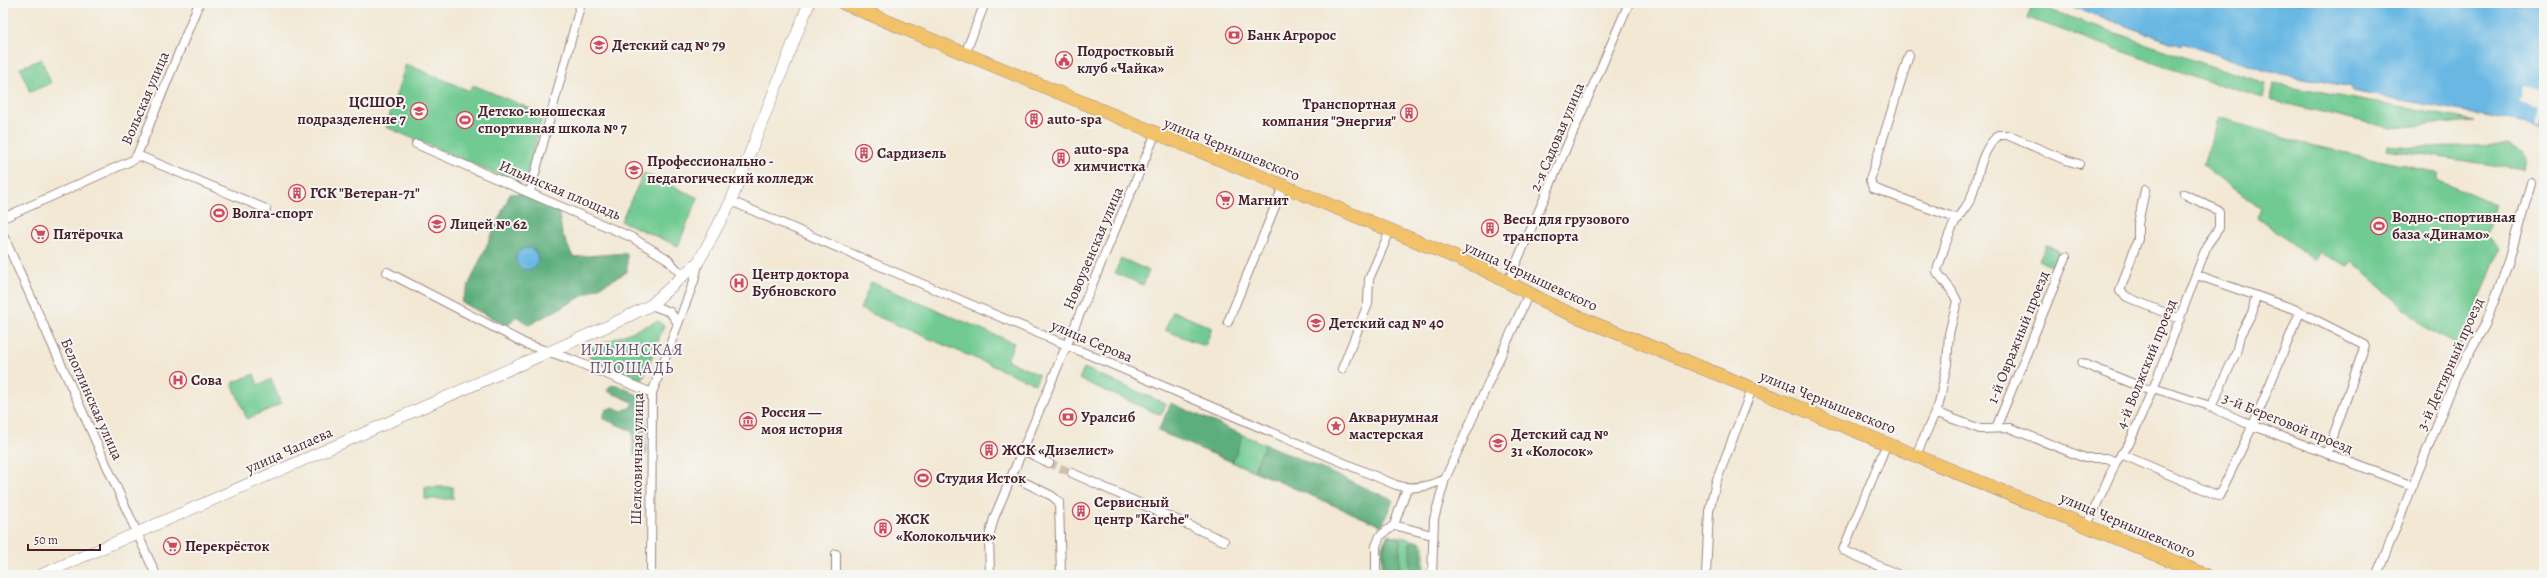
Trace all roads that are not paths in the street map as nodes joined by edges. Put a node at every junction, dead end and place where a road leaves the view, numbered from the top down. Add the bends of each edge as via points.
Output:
1 (199, 3) edge
2 (581, 3) edge
3 (809, 3) edge
4 (843, 3) edge
5 (985, 3) edge
6 (1630, 3) edge
7 (965, 54) junction
8 (1909, 55) dead end
9 (1155, 135) junction
10 (416, 144) dead end
11 (137, 155) junction
12 (2079, 164) dead end
13 (2531, 183) dead end
14 (1284, 187) junction
15 (2145, 190) dead end
16 (530, 192) junction
17 (2184, 194) dead end
18 (731, 201) junction
19 (266, 208) dead end
20 (3, 218) edge
21 (1958, 219) junction
22 (1390, 231) junction
23 (3, 235) edge
24 (2066, 258) dead end
25 (699, 261) junction
26 (387, 272) dead end
27 (2197, 275) junction
28 (683, 276) junction
29 (1508, 282) junction
30 (1529, 293) junction
31 (2255, 296) junction
32 (651, 305) junction
33 (2300, 312) junction
34 (2180, 319) junction
35 (1228, 322) dead end
36 (678, 323) junction
37 (1068, 345) junction
38 (550, 352) junction
39 (2082, 363) dead end
40 (1342, 369) dead end
41 (1752, 389) junction
42 (2152, 389) junction
43 (652, 393) junction
44 (2211, 407) junction
45 (1935, 412) junction
46 (2253, 425) junction
47 (1996, 428) junction
48 (1887, 443) junction
49 (1023, 450) junction
50 (2121, 454) junction
51 (2327, 454) junction
52 (1916, 455) junction
53 (1049, 462) tunnel mouth
54 (2116, 462) junction
55 (1072, 473) tunnel mouth
56 (1012, 476) junction
57 (1445, 479) junction
58 (2413, 486) junction
59 (1407, 488) junction
60 (1394, 525) junction
61 (2087, 525) junction
62 (136, 533) junction
63 (1432, 535) junction
64 (1224, 541) dead end
65 (836, 554) dead end
66 (41, 575) edge
67 (156, 575) edge
68 (651, 575) edge
69 (836, 575) edge
70 (990, 575) edge
71 (1061, 575) edge
72 (1376, 575) edge
73 (1432, 575) edge
74 (1706, 575) edge
75 (1899, 575) edge
76 (2206, 575) edge
77 (2377, 575) edge

1 - 11 street, Вольская улица
2 - 16 street
3 - 18 street, Шелковичная улица
4 - 7 main road, улица Чернышевского
5 - 7 street
6 - 29 street, 2-я Садовая улица
7 - 9 main road, улица Чернышевского
8 - 21 street via 1870,180 1874,188
9 - 14 main road, улица Чернышевского
9 - 37 street, Новоузенская улица
10 - 16 street, Ильинская площадь
11 - 19 street
11 - 20 street, Вольская улица via 132,160
12 - 21 street via 2007,135 1999,135 1989,146 1981,162 1970,198
13 - 58 street, 3-й Дегтярный проезд via 2508,264 2485,325 2458,372
14 - 22 main road, улица Чернышевского
14 - 35 street
15 - 34 street via 2138,224 2138,239 2120,290 2127,297
16 - 28 street, Ильинская площадь via 631,237 666,258
17 - 27 street, 4-й Волжский проезд via 2219,211 2219,228 2206,245
18 - 25 street, Шелковичная улица
18 - 37 street, улица Серова
21 - 45 street via 1953,225 1937,272 1957,301 1949,334 1946,371
22 - 29 main road, улица Чернышевского
22 - 40 street via 1369,279 1368,304
23 - 62 street, Белоглинская улица
24 - 47 street, 1-й Овражный проезд
25 - 28 street
25 - 36 street, Шелковичная улица
26 - 38 street via 526,344
27 - 31 street
27 - 34 street, 4-й Волжский проезд
28 - 32 street
29 - 30 main road, улица Чернышевского
30 - 41 main road, улица Чернышевского via 1559,309
30 - 57 street
31 - 33 street via 2262,296
31 - 44 street via 2253,311 2240,335 2236,353
32 - 36 street via 670,312
32 - 38 street
33 - 46 street
33 - 51 street via 2365,345
34 - 42 street, 4-й Волжский проезд
36 - 43 street, Шелковичная улица
37 - 49 street, Новоузенская улица
37 - 59 street, улица Серова
38 - 43 street
38 - 62 street, улица Чапаева
39 - 42 street, 3-й Береговой проезд
41 - 48 main road, улица Чернышевского
41 - 74 street via 1716,482 1709,512
42 - 44 street, 3-й Береговой проезд
42 - 50 street, 4-й Волжский проезд via 2128,444
43 - 68 street, Шелковичная улица
44 - 46 street, 3-й Береговой проезд
45 - 47 street via 1980,429
45 - 52 street
46 - 50 street via 2219,496
46 - 51 street, 3-й Береговой проезд
47 - 54 street via 2010,428 2085,458 2107,458
48 - 52 main road, улица Чернышевского
48 - 75 street via 1843,550
49 - 53 street
49 - 56 street, Новоузенская улица
50 - 54 street, 4-й Волжский проезд
51 - 58 street, 3-й Береговой проезд
52 - 61 main road, улица Чернышевского
54 - 61 street, 4-й Волжский проезд
55 - 64 street
56 - 70 street, Новоузенская улица via 994,518 989,537
56 - 71 street via 1059,502
57 - 59 street via 1434,484
57 - 63 street
58 - 77 street, 3-й Дегтярный проезд
59 - 60 street
60 - 63 street
60 - 72 street via 1380,536 1376,546
61 - 76 main road, улица Чернышевского
62 - 66 street, улица Чапаева
62 - 67 street, Белоглинская улица
63 - 73 street
65 - 69 street

